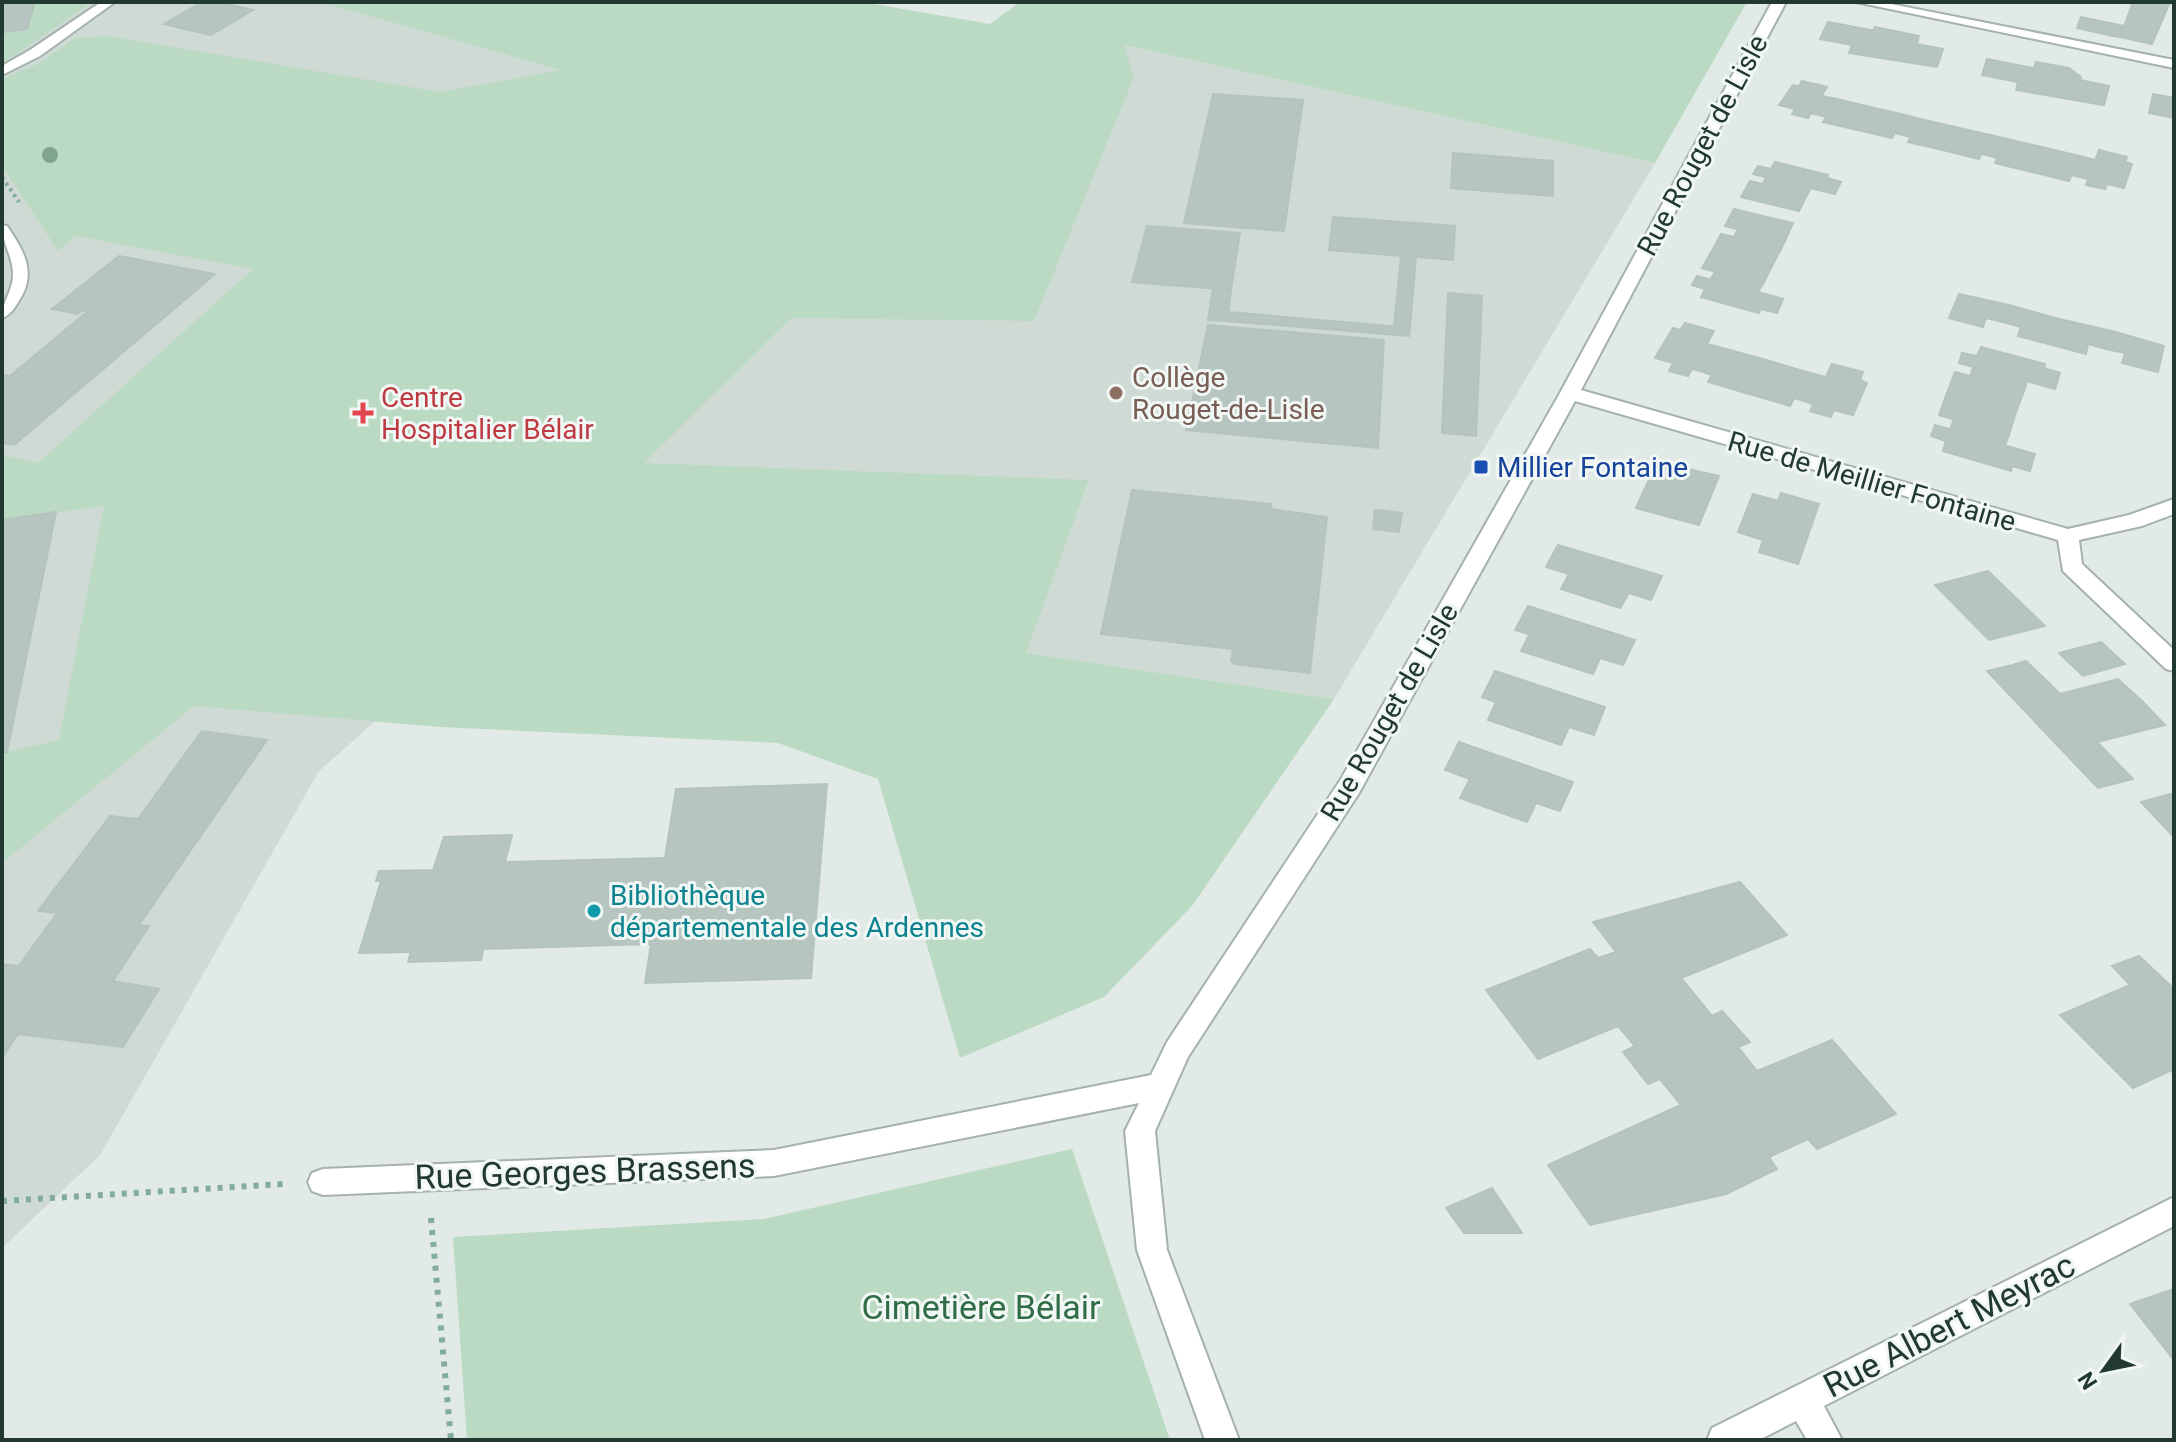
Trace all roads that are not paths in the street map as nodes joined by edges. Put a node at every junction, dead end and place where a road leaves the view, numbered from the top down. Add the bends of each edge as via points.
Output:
1 (109, 2) edge
2 (1779, 2) edge
3 (1862, 2) edge
4 (2174, 64) edge
5 (2, 71) edge
6 (2, 229) edge
7 (2, 313) edge
8 (1570, 393) junction
9 (2174, 506) edge
10 (2068, 536) junction
11 (2174, 663) edge
12 (1161, 1086) junction
13 (323, 1182) road end
14 (2174, 1211) edge
15 (1802, 1400) junction
16 (1222, 1440) edge
17 (1724, 1440) edge
18 (1825, 1440) edge

1 - 5 lane
2 - 8 street, Rue Rouget de Lisle
3 - 4 lane
6 - 7 lane via 23,269 18,293
8 - 10 street, Rue de Meillier Fontaine
8 - 12 street, Rue Rouget de Lisle via 1350,786 1177,1050
9 - 10 street, Rue de Meillier Fontaine
10 - 11 street via 2071,566
12 - 13 street, Rue Georges Brassens via 774,1163
12 - 16 street, Rue Rouget de Lisle via 1140,1131 1152,1250
14 - 15 street, Rue Albert Meyrac
15 - 17 street, Rue Albert Meyrac
15 - 18 street

